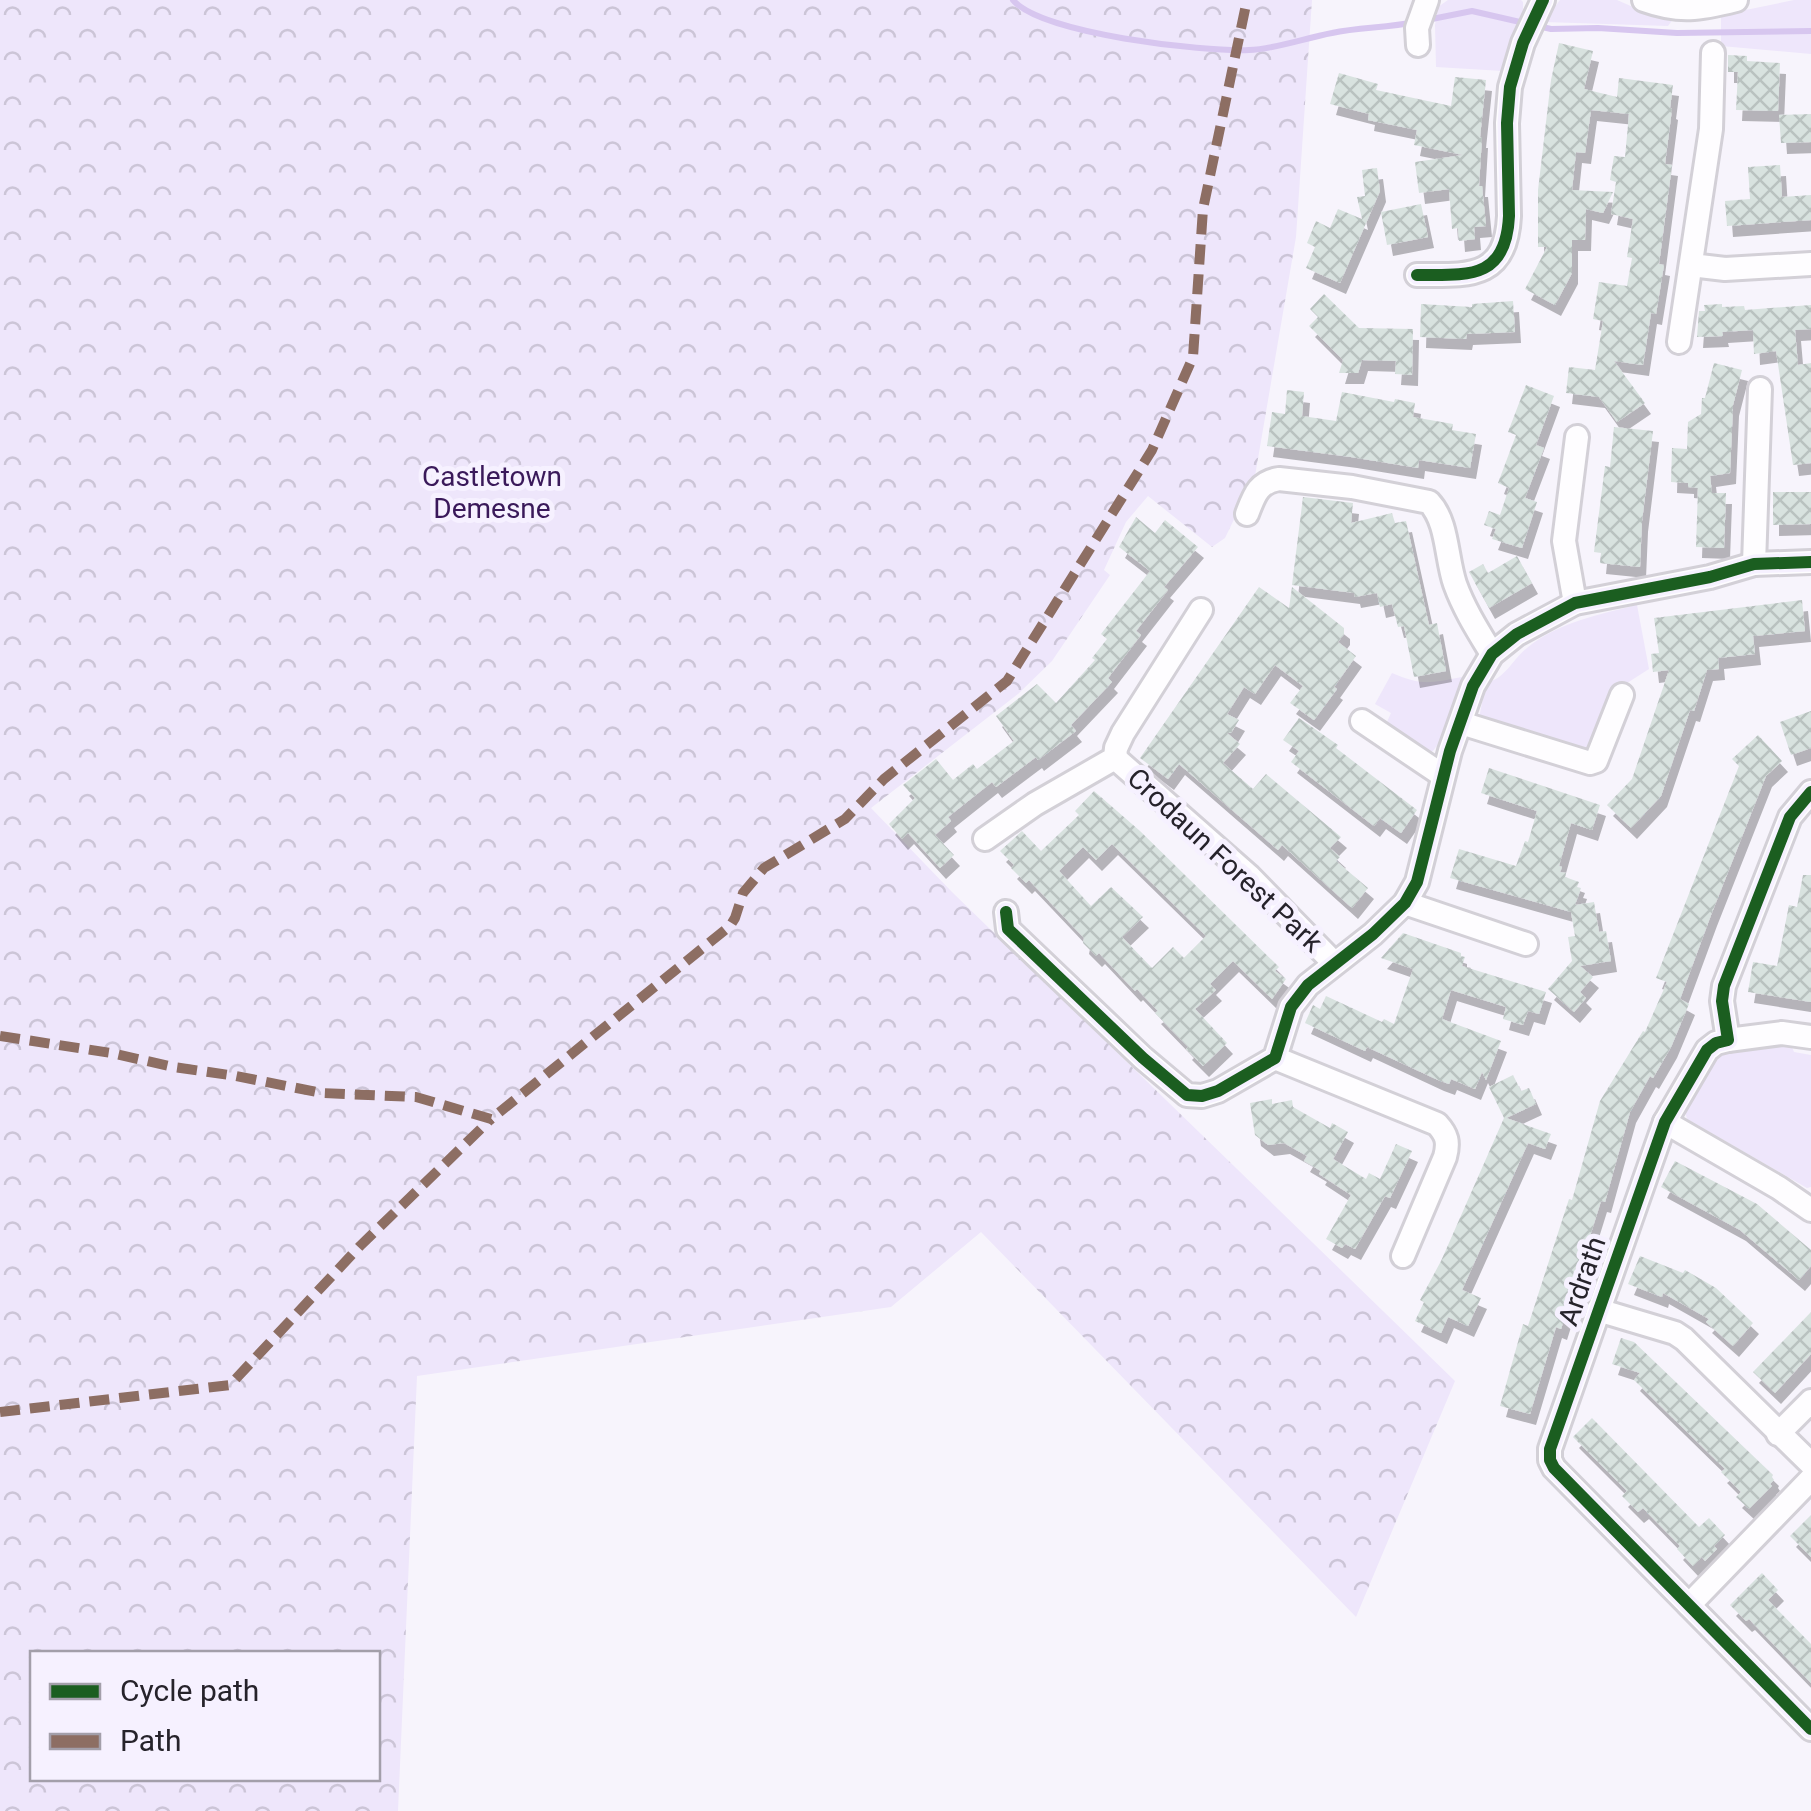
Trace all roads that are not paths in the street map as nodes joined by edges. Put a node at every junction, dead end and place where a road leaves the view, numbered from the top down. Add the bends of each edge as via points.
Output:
1 (1644, 0) edge
2 (1735, 0) edge
3 (1538, 8) edge
4 (1712, 53) dead end
5 (1811, 264) edge
6 (1691, 265) junction
7 (1431, 269) dead end
8 (1679, 342) dead end
9 (1760, 389) dead end
10 (1577, 438) dead end
11 (1247, 514) dead end
12 (1811, 562) edge
13 (1754, 564) junction
14 (1575, 603) junction
15 (1200, 610) dead end
16 (1492, 654) junction
17 (1622, 696) dead end
18 (1362, 720) dead end
19 (1460, 722) junction
20 (1115, 758) junction
21 (1442, 776) junction
22 (1811, 792) edge
23 (986, 839) dead end
24 (1406, 903) junction
25 (1006, 912) dead end
26 (1526, 944) dead end
27 (1334, 962) junction
28 (1811, 1037) edge
29 (1728, 1040) junction
30 (1276, 1058) junction
31 (1665, 1122) junction
32 (1810, 1206) edge
33 (1402, 1256) dead end
34 (1598, 1310) junction
35 (1811, 1402) edge
36 (1778, 1434) junction
37 (1811, 1464) edge
38 (1811, 1480) edge
39 (1689, 1605) junction
40 (1811, 1729) edge

1 - 2 street via 1687,10
3 - 7 street via 1508,100 1507,240 1479,271
4 - 6 street via 1711,129
5 - 6 street
6 - 8 street
9 - 13 street
10 - 14 street via 1564,540
11 - 16 street via 1256,490 1279,478 1429,502 1461,598
12 - 13 street, Crodaun Forest Park
13 - 14 street, Crodaun Forest Park
14 - 16 street, Crodaun Forest Park
15 - 20 street, Crodaun Forest Park via 1123,733
16 - 19 street, Crodaun Forest Park
17 - 19 street via 1590,763
18 - 21 street
19 - 21 street, Crodaun Forest Park
20 - 23 street, Crodaun Forest Park
20 - 27 street, Crodaun Forest Park
21 - 24 street, Crodaun Forest Park
22 - 29 street via 1790,816 1724,986
24 - 26 street
24 - 27 street, Crodaun Forest Park
25 - 30 street via 1008,929 1187,1095 1218,1091
27 - 30 street, Crodaun Forest Park via 1291,1007
28 - 29 street via 1782,1033
29 - 31 street, Ardrath via 1707,1050
30 - 33 street via 1437,1124 1446,1134 1446,1156
31 - 32 street
31 - 34 street, Ardrath
34 - 36 street via 1684,1339
34 - 39 street, Ardrath via 1550,1460
35 - 36 street
36 - 37 street
38 - 39 street
39 - 40 street, Ardrath

